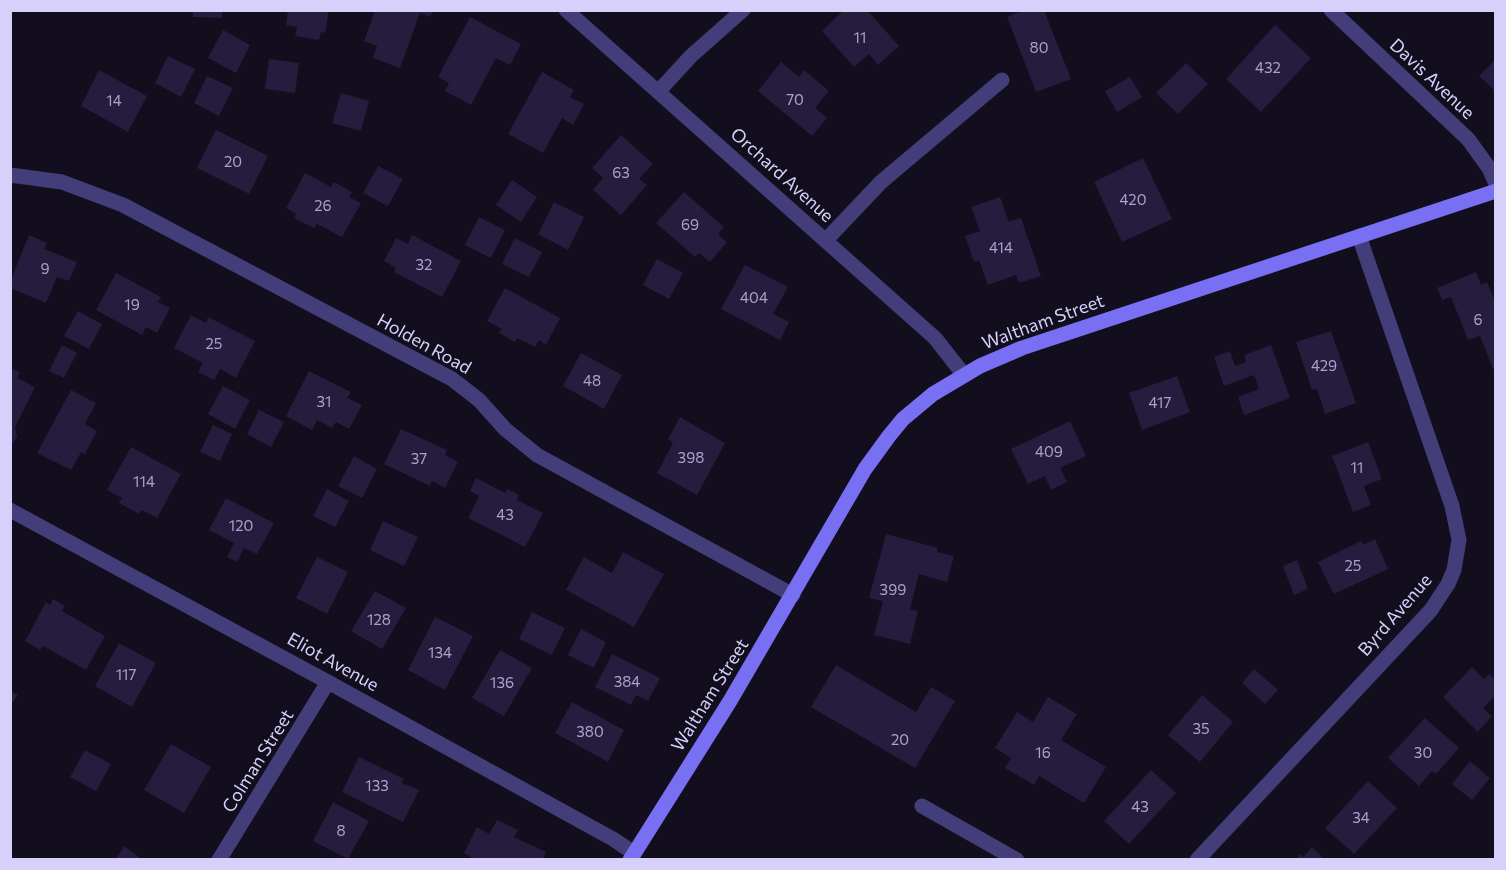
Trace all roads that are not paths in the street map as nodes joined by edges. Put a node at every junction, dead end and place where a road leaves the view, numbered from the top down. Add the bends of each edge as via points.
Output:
1 (566, 10) edge
2 (743, 10) edge
3 (1331, 10) edge
4 (1002, 80) dead end
5 (658, 92) junction
6 (10, 175) edge
7 (1496, 184) edge
8 (1496, 191) edge
9 (1359, 236) junction
10 (826, 240) junction
11 (964, 375) junction
12 (10, 510) edge
13 (793, 595) junction
14 (328, 682) junction
15 (922, 806) dead end
16 (632, 856) edge
17 (219, 860) edge
18 (1017, 860) edge
19 (1197, 860) edge

1 - 5 street, Orchard Avenue
2 - 5 street
3 - 7 street, Davis Avenue via 1468,139
4 - 10 street via 881,182
5 - 10 street, Orchard Avenue
6 - 13 street, Holden Road via 62,182 123,205 441,374 466,389 537,455
8 - 9 main road, Waltham Street
9 - 11 main road, Waltham Street via 1022,348
9 - 19 street, Byrd Avenue via 1452,506 1459,540 1454,570 1431,610
10 - 11 street, Orchard Avenue via 935,338
11 - 13 main road, Waltham Street via 918,406 889,436 853,489
12 - 14 street, Eliot Avenue
13 - 16 main road, Waltham Street
14 - 16 street, Eliot Avenue
14 - 17 street, Colman Street
15 - 18 street

